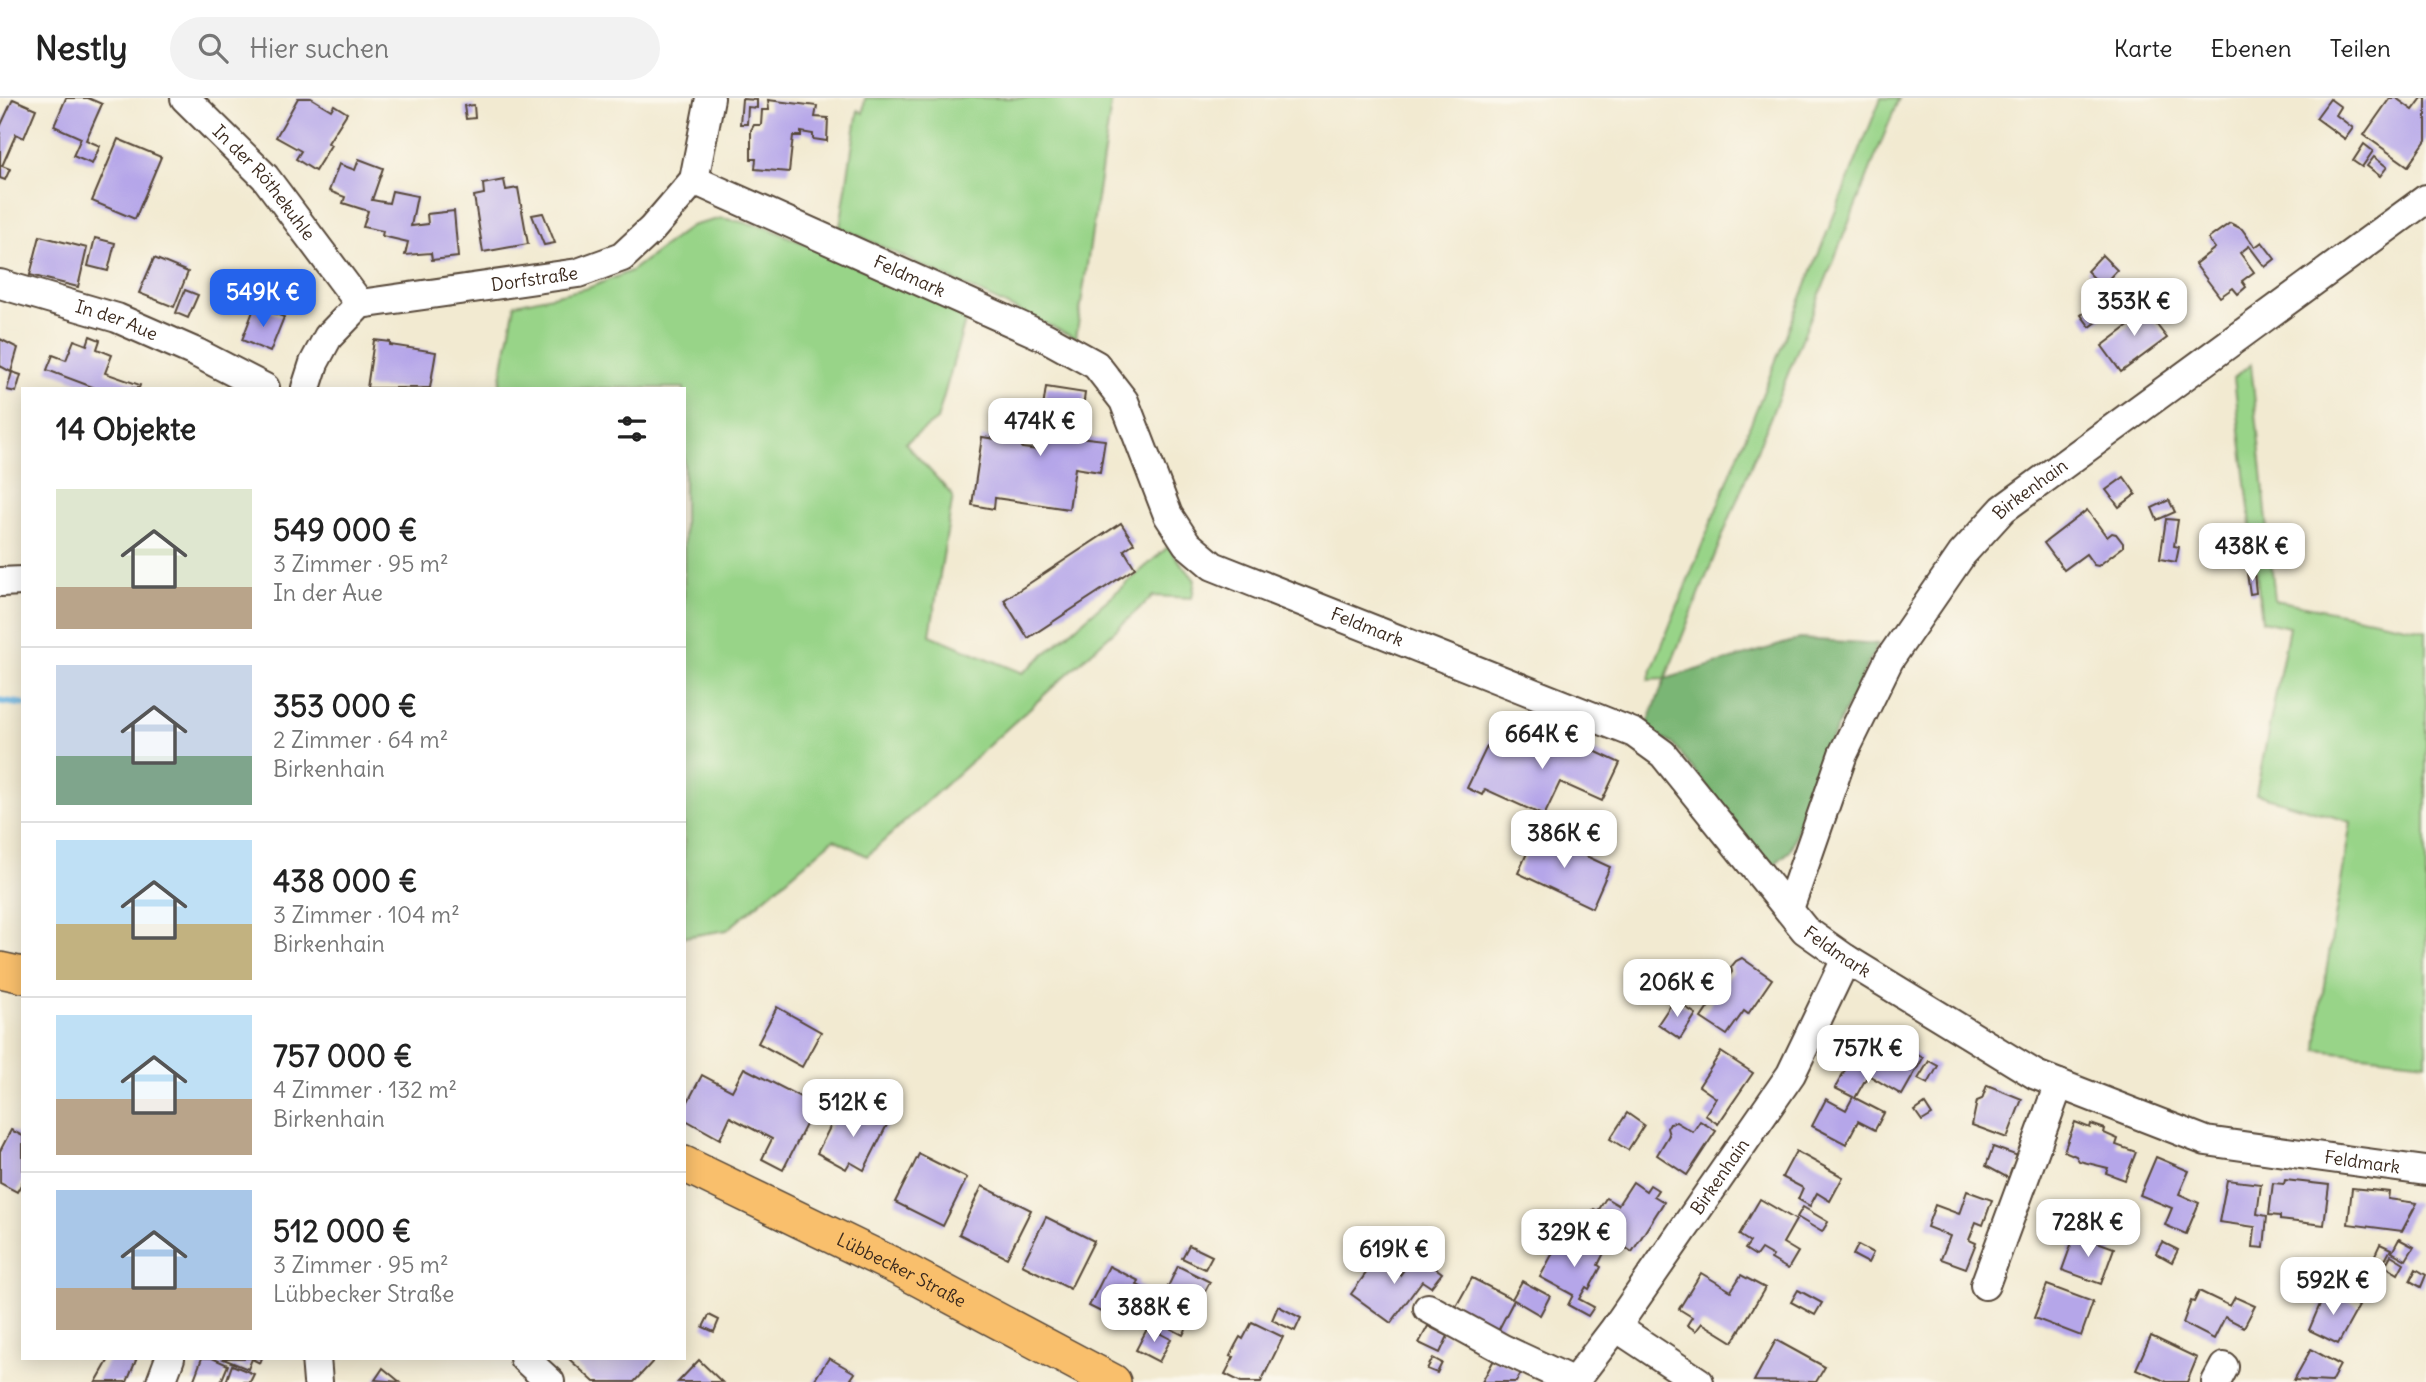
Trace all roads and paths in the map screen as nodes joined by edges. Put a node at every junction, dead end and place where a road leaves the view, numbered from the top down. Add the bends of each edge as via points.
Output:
1 (185, 98) edge
2 (710, 98) edge
3 (694, 180) junction
4 (2426, 199) edge
5 (0, 284) edge
6 (360, 304) junction
7 (263, 387) edge
8 (306, 387) edge
9 (21, 581) edge
10 (0, 582) edge
11 (1789, 909) junction
12 (1846, 959) junction
13 (0, 970) edge
14 (21, 975) edge
15 (2059, 1084) junction
16 (686, 1165) edge
17 (2426, 1171) edge
18 (1985, 1285) dead end
19 (1428, 1308) dead end
20 (1616, 1327) junction
21 (169, 1360) edge
22 (316, 1360) edge
23 (526, 1360) edge
24 (161, 1382) edge
25 (318, 1382) edge
26 (550, 1382) edge
27 (1113, 1382) edge
28 (1574, 1382) edge
29 (1699, 1382) edge

1 - 6 street, In der Röthekuhle via 265,177
2 - 3 street, Dorfstraße
3 - 6 street, Dorfstraße via 622,257 579,274
3 - 11 street, Feldmark via 1045,337 1096,365 1124,401 1168,515 1187,544 1213,566 1634,733 1663,754
4 - 11 street, Birkenhain via 2003,509 1962,554 1889,660 1843,754
5 - 7 street, In der Aue via 117,318
6 - 8 street via 328,337
9 - 10 street
11 - 12 street, Feldmark via 1805,930
12 - 15 street, Feldmark via 2036,1075
12 - 20 street, Birkenhain via 1791,1074
13 - 14 main road
15 - 17 street, Feldmark via 2206,1141
15 - 18 street
16 - 27 main road, Lübbecker Straße via 899,1268
19 - 28 street
20 - 28 street, Birkenhain
20 - 29 street
21 - 24 street
22 - 25 street
23 - 26 street

